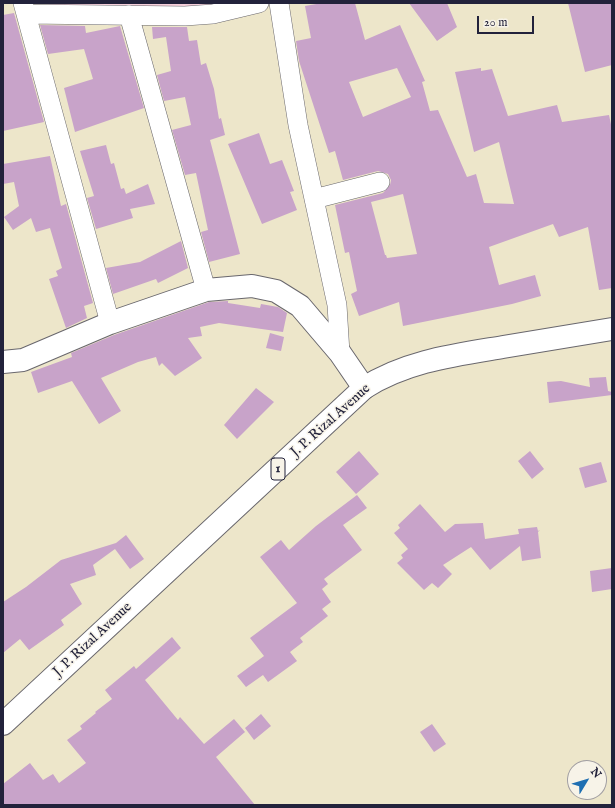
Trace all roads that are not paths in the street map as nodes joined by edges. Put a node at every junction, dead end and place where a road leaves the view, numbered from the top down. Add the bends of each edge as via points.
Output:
1 (259, 3) edge
2 (279, 3) edge
3 (25, 8) edge
4 (129, 15) junction
5 (380, 182) dead end
6 (314, 199) junction
7 (206, 290) junction
8 (110, 323) junction
9 (612, 330) edge
10 (340, 353) junction
11 (3, 362) edge
12 (364, 388) junction
13 (3, 724) edge

1 - 4 street via 213,14
2 - 6 street via 298,125
3 - 4 street
3 - 8 street
4 - 7 street
5 - 6 street
6 - 10 street via 337,305
7 - 8 main road
7 - 10 main road via 252,286 276,291 300,306
8 - 11 main road via 23,360
9 - 12 main road, J. P. Rizal Avenue / 1 via 442,357 414,364
10 - 12 main road
12 - 13 main road, J. P. Rizal Avenue / 1

